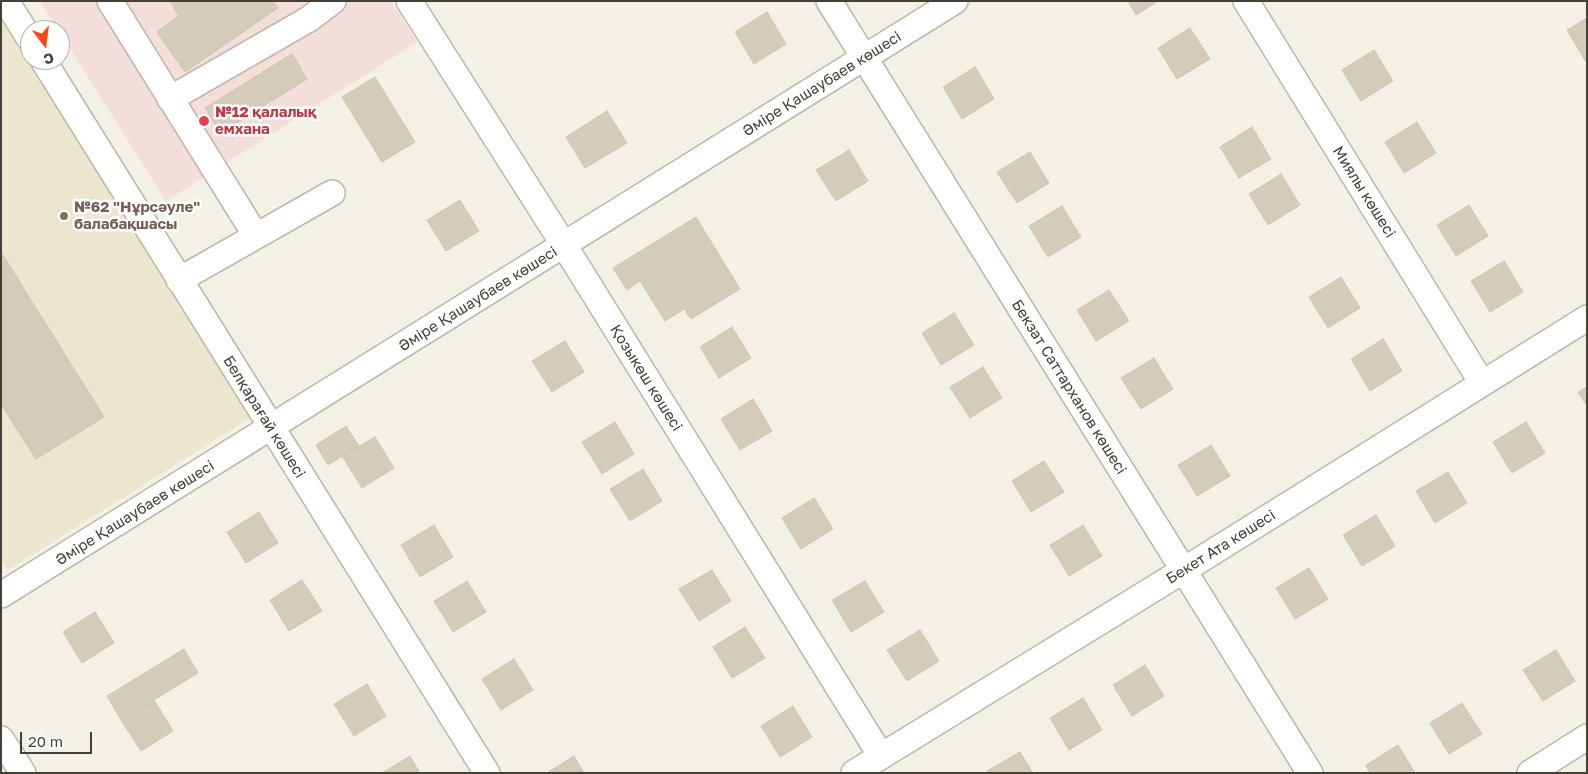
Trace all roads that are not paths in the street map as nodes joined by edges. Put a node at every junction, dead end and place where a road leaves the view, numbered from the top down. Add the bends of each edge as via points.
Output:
1 (6, 1) edge
2 (110, 1) edge
3 (333, 1) edge
4 (409, 1) edge
5 (828, 1) edge
6 (955, 1) edge
7 (1246, 1) edge
8 (20, 24) edge
9 (864, 58) junction
10 (49, 70) edge
11 (170, 99) junction
12 (332, 193) dead end
13 (256, 236) junction
14 (564, 245) junction
15 (180, 280) junction
16 (1587, 318) edge
17 (1482, 383) junction
18 (271, 428) junction
19 (1184, 570) junction
20 (1, 595) edge
21 (1587, 736) edge
22 (1, 739) edge
23 (881, 756) junction
24 (22, 773) edge
25 (487, 773) edge
26 (854, 773) edge
27 (1310, 773) edge
28 (1530, 773) edge

1 - 8 street
2 - 11 street
3 - 11 street via 309,19
4 - 14 street, Қозыкөш көшесі
5 - 9 street, Бекзат Саттарханов көшесі
6 - 9 street, Әміре Қашаубаев көшесі
7 - 17 street, Миялы көшесі
9 - 14 street, Әміре Қашаубаев көшесі
9 - 19 street, Бекзат Саттарханов көшесі
10 - 15 street, Белқарағай көшесі
11 - 13 street
12 - 13 street
13 - 15 street
14 - 18 street, Әміре Қашаубаев көшесі
14 - 23 street, Қозыкөш көшесі
15 - 18 street, Белқарағай көшесі
16 - 17 street, Бекет Ата көшесі
17 - 19 street, Бекет Ата көшесі
18 - 20 street, Әміре Қашаубаев көшесі
18 - 25 street, Белқарағай көшесі
19 - 23 street, Бекет Ата көшесі
19 - 27 street, Бекзат Саттарханов көшесі
21 - 28 street
22 - 24 street
23 - 26 street, Бекет Ата көшесі

